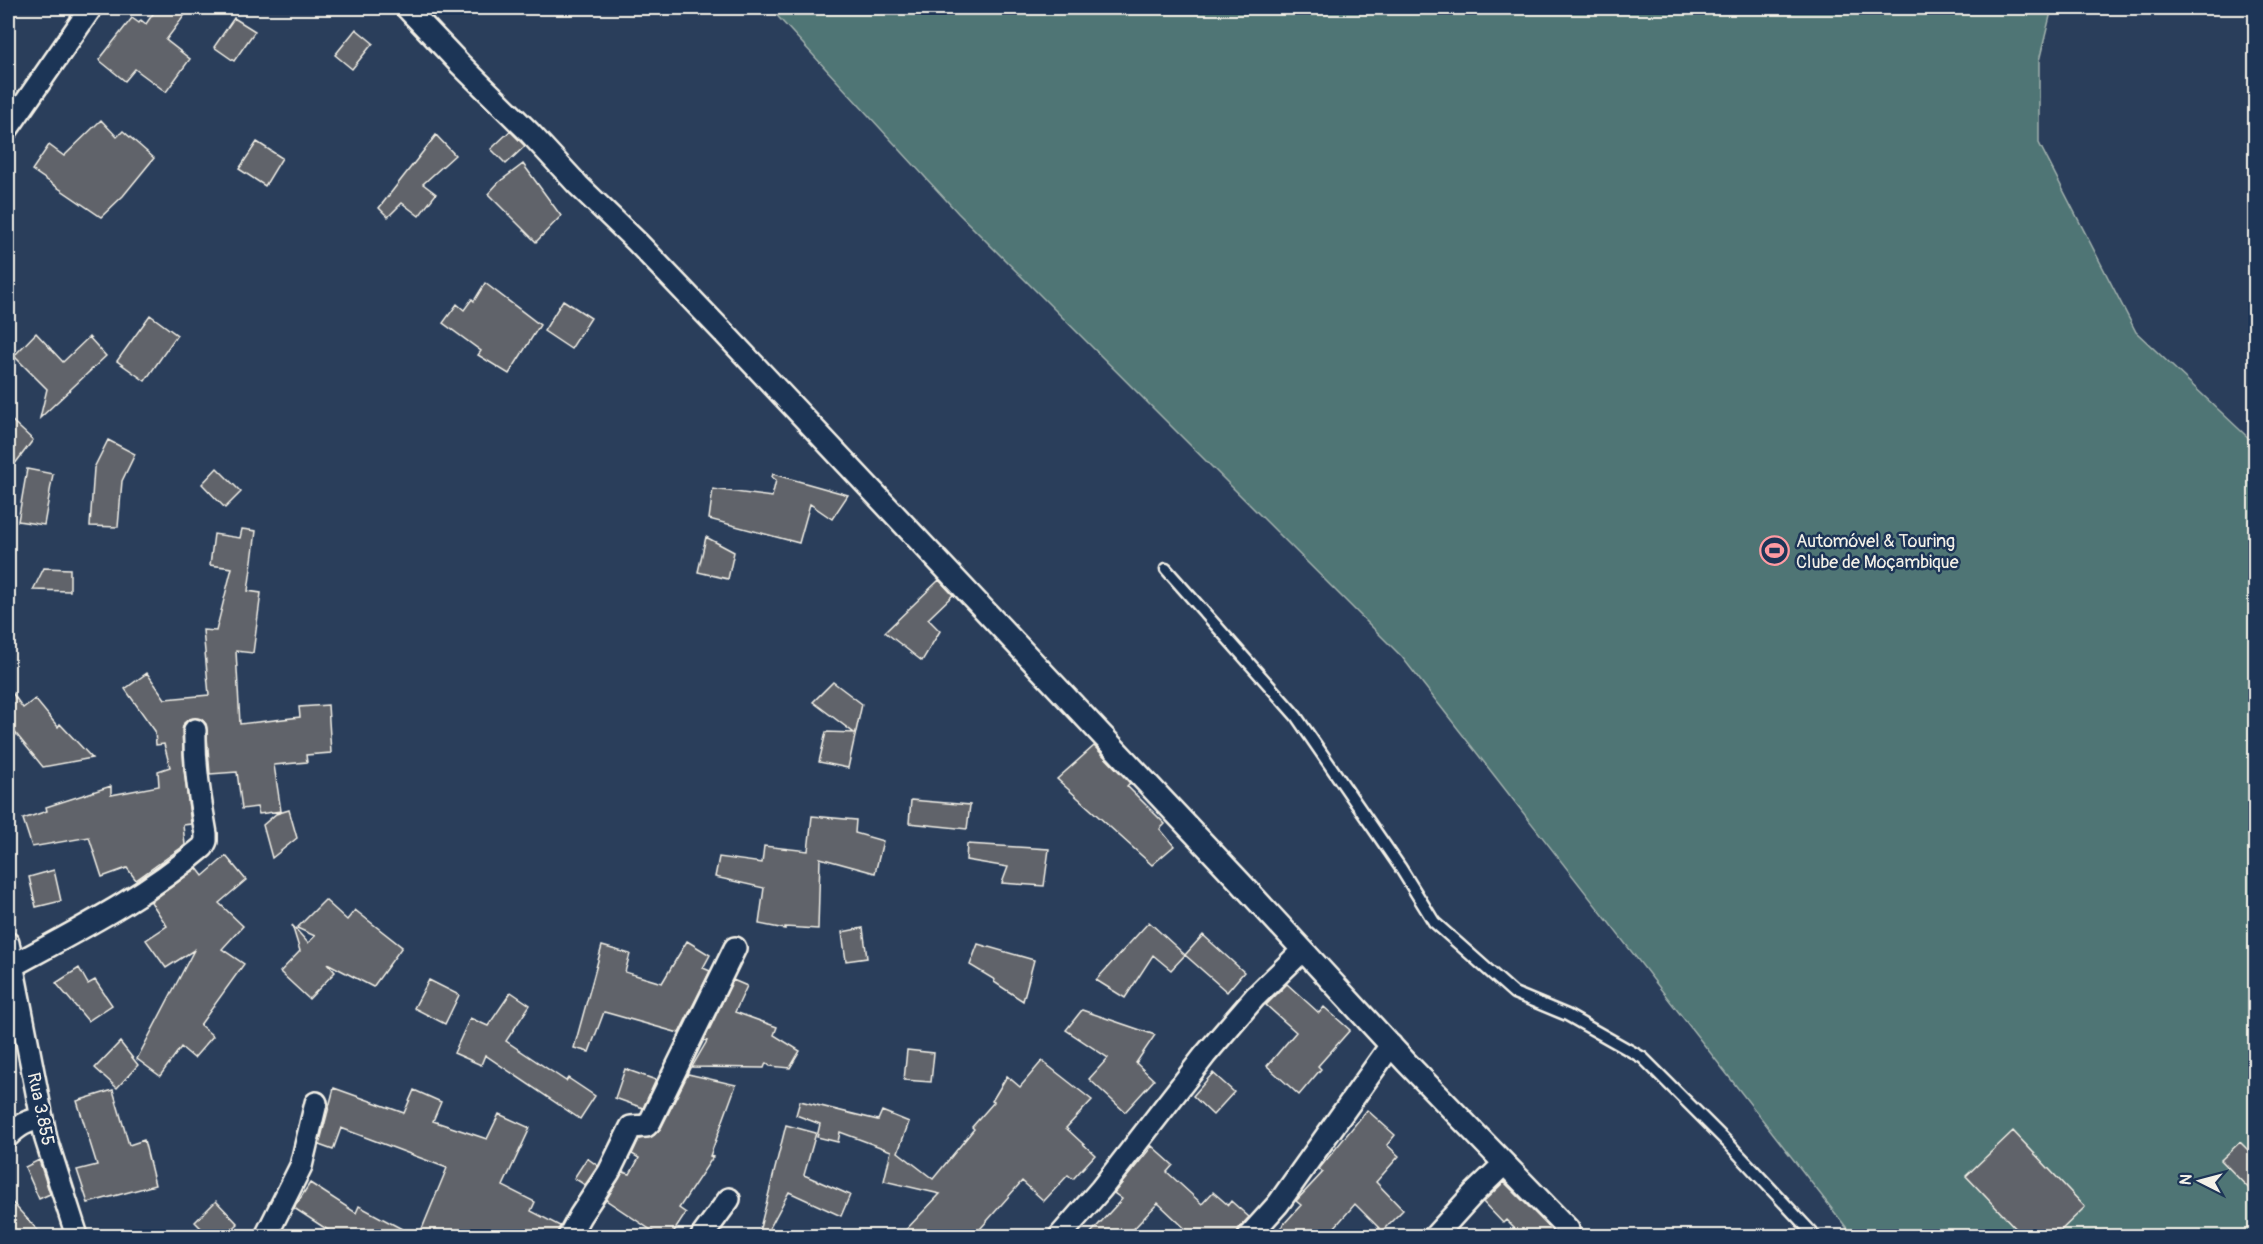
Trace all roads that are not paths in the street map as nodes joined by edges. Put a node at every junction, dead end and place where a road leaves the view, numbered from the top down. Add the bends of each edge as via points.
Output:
1 (90, 8) edge
2 (407, 8) edge
3 (8, 128) edge
4 (1166, 569) dead end
5 (195, 730) dead end
6 (8, 943) edge
7 (735, 948) dead end
8 (1303, 950) junction
9 (12, 966) junction
10 (1390, 1045) junction
11 (316, 1103) dead end
12 (42, 1119) junction
13 (8, 1136) edge
14 (1504, 1164) junction
15 (729, 1199) dead end
16 (1568, 1229) dead end
17 (77, 1236) edge
18 (266, 1236) edge
19 (569, 1236) edge
20 (702, 1236) edge
21 (1060, 1236) edge
22 (1250, 1236) edge
23 (1435, 1236) edge
24 (1815, 1236) edge

1 - 3 street
2 - 8 street via 725,334
4 - 24 lane via 1296,716 1434,922 1514,993 1567,1015 1643,1058
5 - 9 street via 197,782 206,834 203,847 120,908
6 - 9 street, Rua 3.855
7 - 19 street via 650,1122 631,1127 609,1172
8 - 10 street
8 - 21 street via 1205,1054
9 - 12 street, Rua 3.855
10 - 14 street
10 - 22 street via 1278,1204
11 - 18 street via 301,1166
12 - 13 street via 22,1124
12 - 17 street, Rua 3.855
14 - 16 street
14 - 23 street
15 - 20 street

